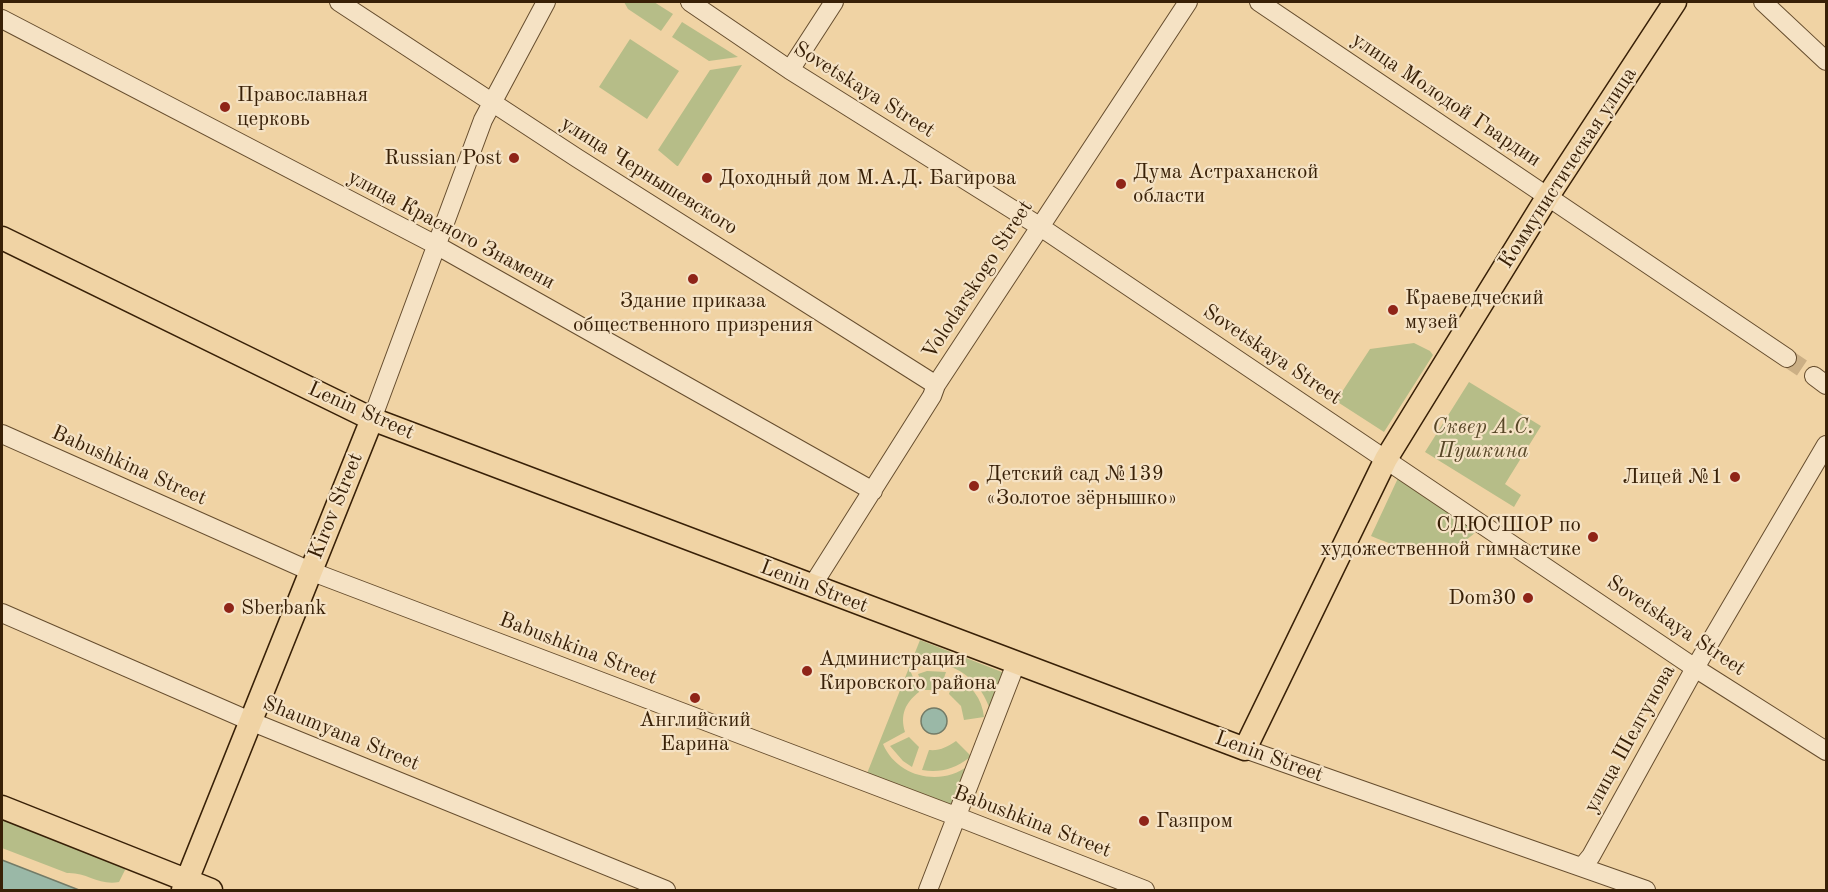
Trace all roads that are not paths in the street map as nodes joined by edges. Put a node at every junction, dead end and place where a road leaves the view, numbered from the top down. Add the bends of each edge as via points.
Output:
1 (339, 2) edge
2 (546, 2) edge
3 (690, 2) edge
4 (834, 2) edge
5 (1188, 2) edge
6 (1259, 2) edge
7 (1675, 2) edge
8 (1763, 2) edge
9 (2, 19) edge
10 (1827, 61) edge
11 (790, 70) junction
12 (493, 103) junction
13 (1548, 196) junction
14 (1039, 226) junction
15 (2, 238) edge
16 (436, 244) junction
17 (1787, 358) tunnel mouth
18 (936, 385) junction
19 (372, 419) junction
20 (2, 434) edge
21 (1827, 445) edge
22 (1386, 459) junction
23 (873, 491) junction
24 (310, 571) junction
25 (812, 586) junction
26 (2, 613) edge
27 (1695, 668) junction
28 (1013, 671) dead end
29 (250, 721) junction
30 (1245, 749) junction
31 (1827, 751) edge
32 (2, 807) edge
33 (958, 817) junction
34 (1582, 867) junction
35 (184, 886) edge
36 (211, 891) edge
37 (666, 891) edge
38 (928, 891) edge
39 (1145, 891) edge
40 (1646, 891) edge

1 - 12 street, улица Чернышевского
2 - 12 street, Kirov Street
3 - 11 street, Sovetskaya Street
4 - 11 street
5 - 14 street, Volodarskogo Street
6 - 13 street, улица Молодой Гвардии
7 - 13 main road, Коммунистическая улица
8 - 10 street
9 - 16 street, улица Красного Знамени
11 - 14 street, Sovetskaya Street
12 - 16 street, Kirov Street
12 - 18 street, улица Чернышевского
13 - 17 street, улица Молодой Гвардии
13 - 22 main road, Коммунистическая улица
14 - 18 street, Volodarskogo Street
14 - 22 street, Sovetskaya Street
15 - 19 main road, Lenin Street
16 - 19 street, Kirov Street
16 - 23 street, улица Красного Знамени
18 - 23 street, Volodarskogo Street
19 - 24 main road, Kirov Street
19 - 25 main road, Lenin Street
20 - 24 street, Babushkina Street
21 - 27 street, улица Шелгунова
22 - 27 street, Sovetskaya Street
22 - 30 main road, Коммунистическая улица
23 - 25 street, Volodarskogo Street
24 - 29 main road, Kirov Street
24 - 33 street, Babushkina Street
25 - 30 main road, Lenin Street
26 - 29 street, Shaumyana Street
27 - 31 street, Sovetskaya Street
27 - 34 street, улица Шелгунова
28 - 33 street
29 - 35 main road, Kirov Street
29 - 37 street, Shaumyana Street
30 - 34 street, Lenin Street
32 - 35 main road
33 - 38 street
33 - 39 street, Babushkina Street
34 - 40 street, Lenin Street
35 - 36 main road

